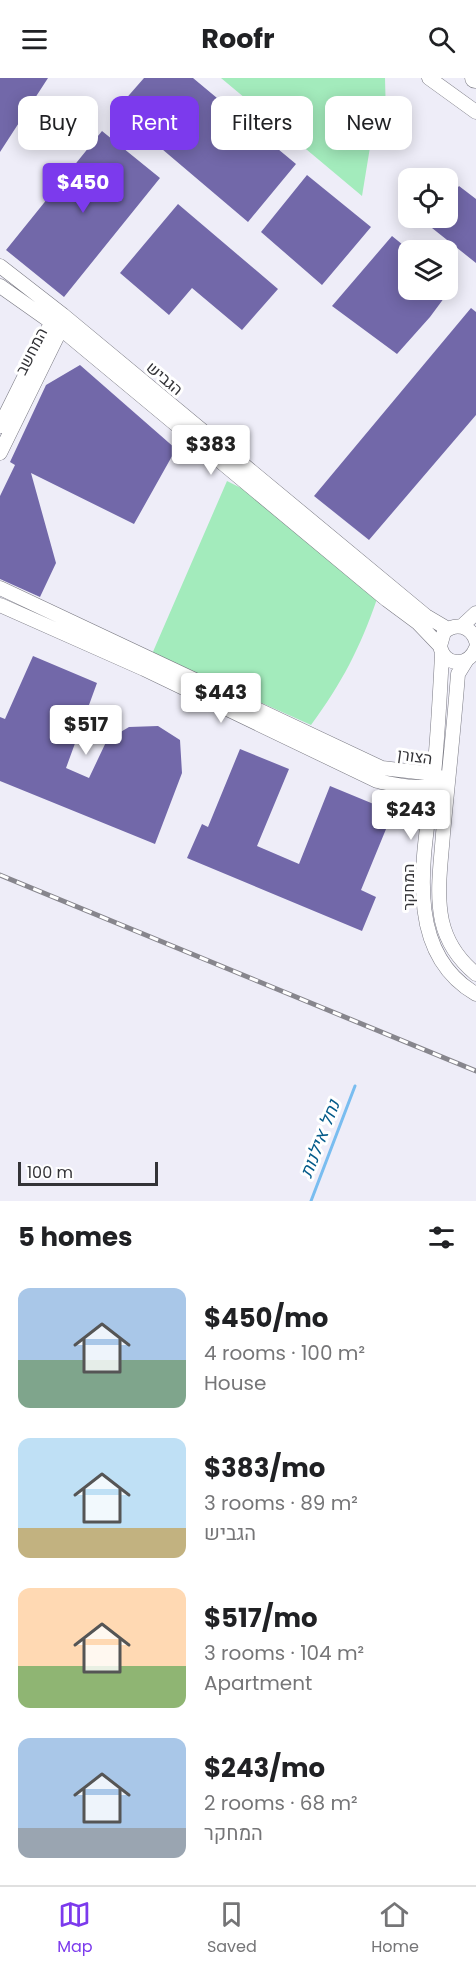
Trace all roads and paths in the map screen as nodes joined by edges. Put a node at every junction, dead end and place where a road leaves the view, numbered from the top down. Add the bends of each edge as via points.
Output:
1 (429, 78) edge
2 (476, 112) edge
3 (0, 266) edge
4 (0, 286) edge
5 (63, 315) junction
6 (56, 326) junction
7 (88, 352) junction
8 (43, 363) junction
9 (0, 426) edge
10 (0, 453) edge
11 (0, 588) edge
12 (0, 605) edge
13 (476, 613) edge
14 (462, 626) junction
15 (448, 629) junction
16 (476, 641) edge
17 (476, 648) edge
18 (441, 650) junction
19 (466, 661) junction
20 (434, 774) junction
21 (448, 782) junction
22 (432, 788) junction
23 (476, 974) edge
24 (476, 994) edge

1 - 2 street
3 - 5 street, הגביש
4 - 6 street, הגביש
5 - 6 street, המחשב
5 - 15 street, הגביש via 426,616
6 - 7 street, הגביש
6 - 8 street, המחשב
6 - 9 street, המחשב
7 - 8 street via 63,348
7 - 18 street, הגביש via 418,623
8 - 10 street, המחשב
11 - 20 street, הצורן via 382,768
12 - 22 street, הצורן via 377,781
13 - 14 street
14 - 15 street
14 - 16 street
15 - 18 street via 442,636
17 - 19 street
18 - 19 street via 450,661
18 - 20 street, המחקר
19 - 21 street via 458,674
20 - 21 street, הצורן
20 - 22 street, המחקר
21 - 22 street, הצורן
21 - 23 street via 441,919 455,952
22 - 24 street, המחקר via 423,872 425,920 444,965

